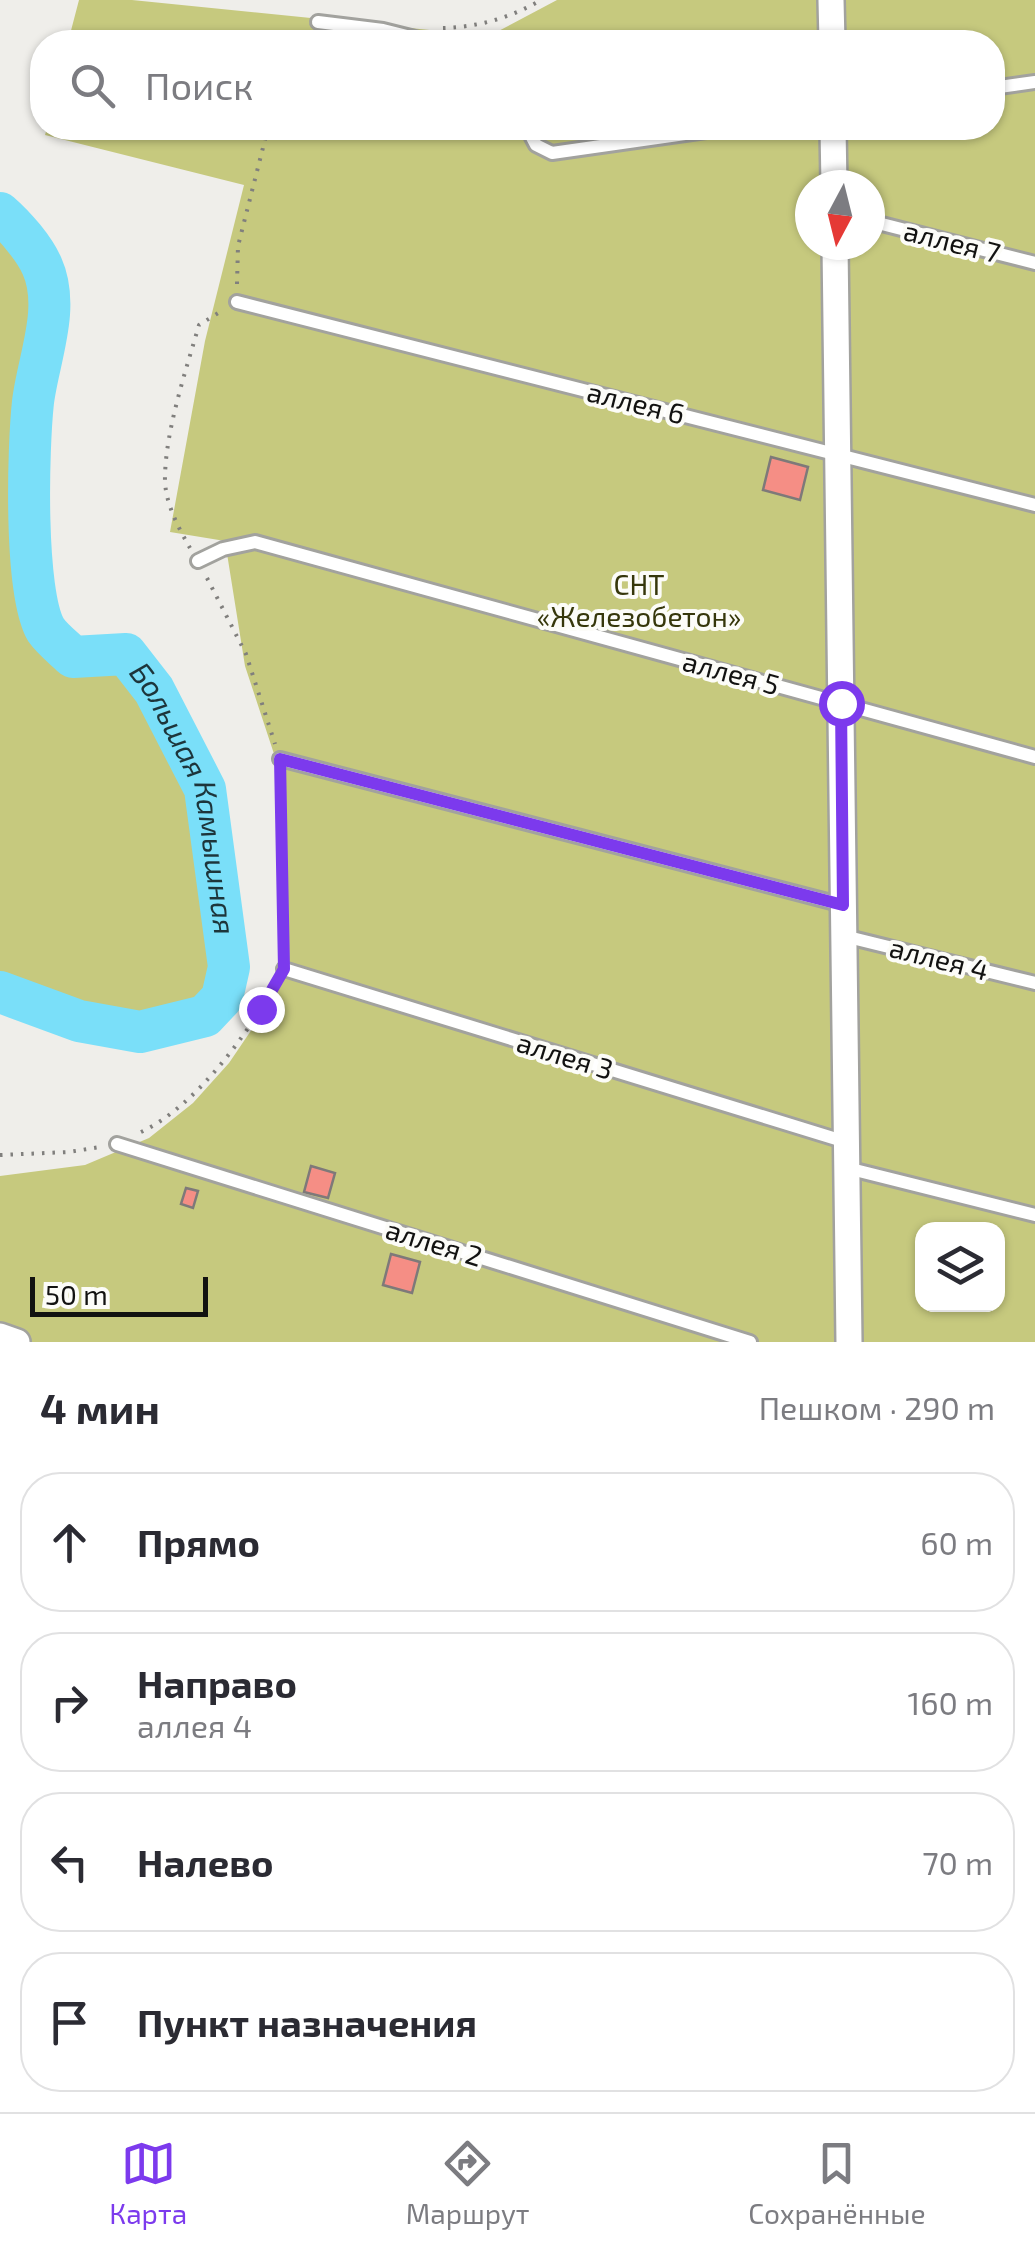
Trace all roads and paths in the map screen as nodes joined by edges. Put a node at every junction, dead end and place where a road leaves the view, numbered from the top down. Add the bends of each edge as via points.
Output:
1 (541, 0) edge
2 (832, 0) edge
3 (318, 22) dead end
4 (383, 30) edge
5 (458, 30) edge
6 (832, 30) edge
7 (1035, 82) edge
8 (1005, 86) edge
9 (265, 140) edge
10 (533, 140) edge
11 (646, 140) edge
12 (833, 140) edge
13 (834, 170) edge
14 (885, 225) edge
15 (835, 260) edge
16 (1035, 263) edge
17 (237, 302) junction
18 (837, 455) junction
19 (1035, 505) edge
20 (198, 561) junction
21 (841, 703) junction
22 (1035, 757) edge
23 (280, 759) junction
24 (843, 905) junction
25 (844, 936) junction
26 (284, 969) junction
27 (1035, 982) edge
28 (117, 1144) junction
29 (0, 1155) edge
30 (846, 1155) junction
31 (1035, 1215) edge
32 (0, 1336) edge
33 (16, 1342) edge
34 (750, 1342) edge
35 (849, 1342) edge

1 - 5 path via 516,15
2 - 6 street
3 - 4 lane
7 - 8 lane
9 - 17 path via 238,246
10 - 11 lane via 552,154
12 - 13 street
14 - 16 lane, аллея 7
15 - 18 street
17 - 18 lane, аллея 6
17 - 20 path via 199,325 164,478 174,521
18 - 19 lane, аллея 6
18 - 21 street
20 - 21 lane, аллея 5 via 255,542
20 - 23 path via 246,654
21 - 22 lane, аллея 5
21 - 24 street
23 - 24 lane
23 - 26 path
24 - 25 street
25 - 27 lane, аллея 4
25 - 30 street
26 - 28 path via 231,1051 184,1102
26 - 30 lane, аллея 3
28 - 29 path
28 - 34 lane, аллея 2
30 - 31 lane, аллея 3
30 - 35 street
32 - 33 street

